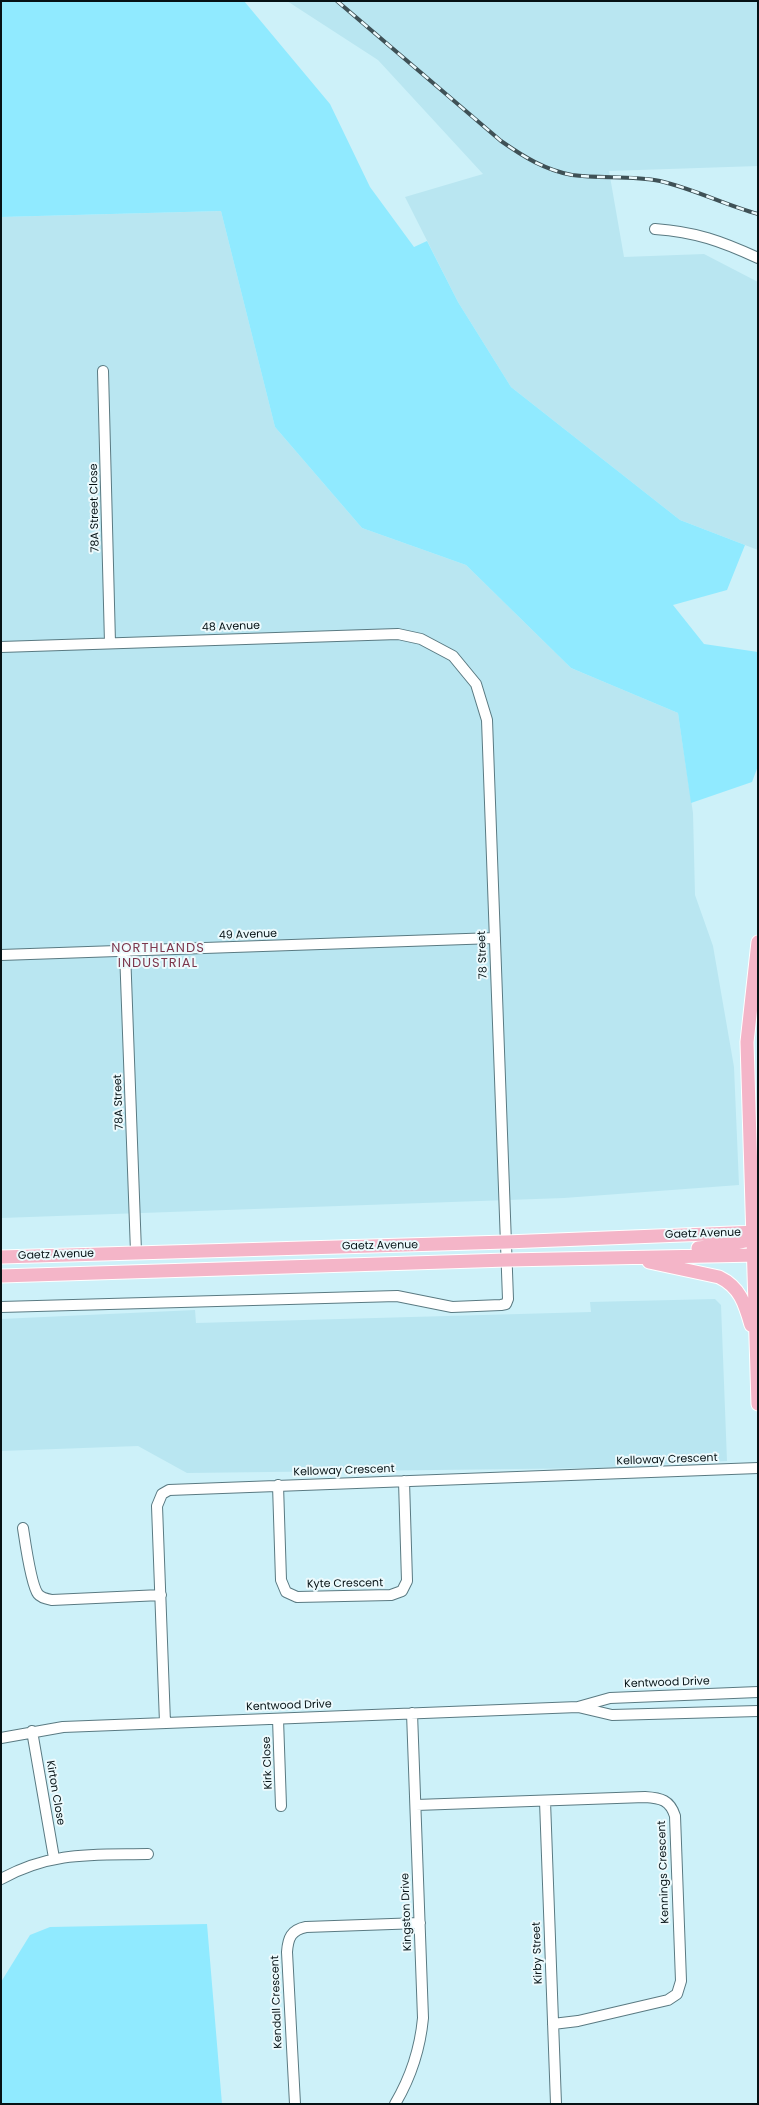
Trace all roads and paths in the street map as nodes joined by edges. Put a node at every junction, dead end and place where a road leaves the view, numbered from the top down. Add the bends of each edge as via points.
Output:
1 (655, 229) dead end
2 (758, 258) edge
3 (103, 371) dead end
4 (110, 643) junction
5 (1, 647) edge
6 (456, 659) joint
7 (495, 938) junction
8 (758, 942) edge
9 (125, 951) junction
10 (1, 954) edge
11 (755, 1236) edge
12 (506, 1242) junction
13 (136, 1252) junction
14 (756, 1255) edge
15 (1, 1257) edge
16 (623, 1257) junction
17 (507, 1260) junction
18 (1, 1276) edge
19 (1, 1307) edge
20 (756, 1346) junction
21 (758, 1404) edge
22 (758, 1468) edge
23 (404, 1481) junction
24 (278, 1485) junction
25 (23, 1528) dead end
26 (160, 1596) junction
27 (758, 1692) edge
28 (578, 1707) junction
29 (758, 1711) edge
30 (412, 1713) junction
31 (278, 1719) junction
32 (165, 1723) junction
33 (32, 1731) junction
34 (1, 1738) edge
35 (545, 1801) junction
36 (416, 1805) junction
37 (281, 1806) dead end
38 (148, 1854) dead end
39 (54, 1858) junction
40 (1, 1879) edge
41 (420, 1923) junction
42 (553, 2024) junction
43 (295, 2104) edge
44 (395, 2104) edge
45 (556, 2104) edge

1 - 2 street via 698,234
3 - 4 street, 78A Street Close
4 - 5 street, 48 Avenue
4 - 6 street, 48 Avenue via 398,634 421,639
6 - 7 street, 78 Street via 476,684 487,720
7 - 9 street, 49 Avenue
7 - 12 street, 78 Street
8 - 11 main road via 747,1042
9 - 10 street, 49 Avenue
9 - 13 street, 78A Street
11 - 12 main road, Gaetz Avenue
11 - 14 main road
11 - 16 main road via 727,1245
12 - 13 main road, Gaetz Avenue
12 - 17 street, 78 Street
13 - 15 main road, Gaetz Avenue
14 - 16 main road, Gaetz Avenue
14 - 20 main road
16 - 17 main road, Gaetz Avenue
16 - 20 main road via 719,1276 732,1284 743,1299
17 - 18 main road, Gaetz Avenue
17 - 19 street via 508,1302 501,1305 452,1307 397,1296
20 - 21 main road
22 - 23 street, Kelloway Crescent
23 - 24 street, Kelloway Crescent
23 - 24 street, Kyte Crescent via 407,1582 402,1591 391,1595 297,1597 286,1592 281,1580
24 - 26 street, Kelloway Crescent via 178,1488 162,1494 157,1506
25 - 26 street via 34,1584 37,1594 42,1597 52,1600
26 - 32 street, Kelloway Crescent
27 - 28 street, Kentwood Drive via 610,1698
28 - 29 street, Kentwood Drive via 612,1715
28 - 30 street, Kentwood Drive
30 - 31 street, Kentwood Drive
30 - 36 street, Kingston Drive
31 - 32 street, Kentwood Drive
31 - 37 street, Kirk Close
32 - 33 street, Kentwood Drive via 63,1727
33 - 34 street, Kentwood Drive
33 - 39 street, Kirton Close
35 - 36 street, Kennings Crescent
35 - 42 street, Kirby Street
35 - 42 street, Kennings Crescent via 645,1797 664,1800 670,1804 675,1816 680,1981 677,1994 668,2000 578,2021
36 - 41 street, Kingston Drive
38 - 39 street
39 - 40 street via 22,1868
41 - 43 street, Kendall Crescent via 306,1927 290,1936 287,1952
41 - 44 street, Kingston Drive via 421,2038 411,2073
42 - 45 street, Kirby Street

